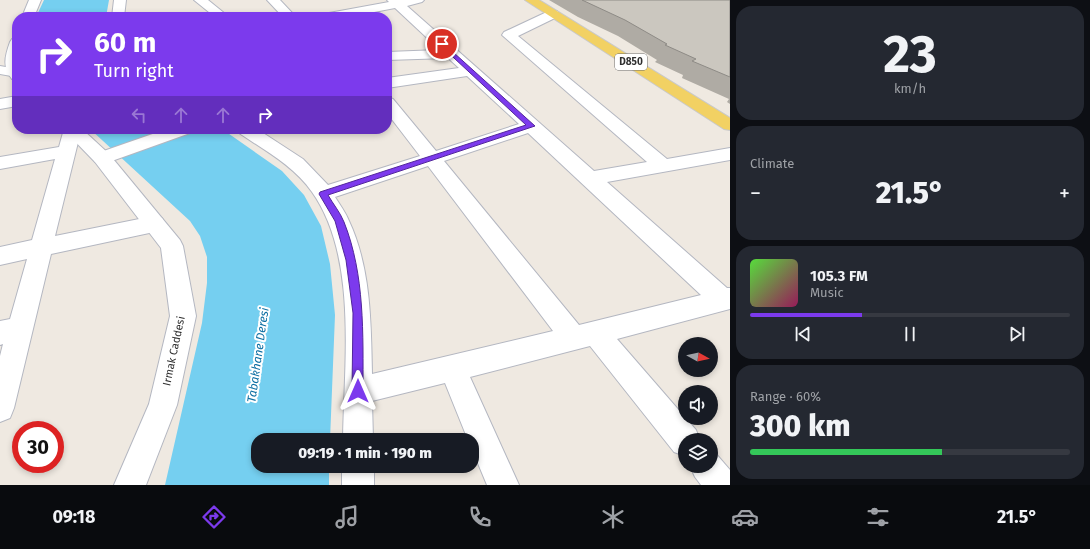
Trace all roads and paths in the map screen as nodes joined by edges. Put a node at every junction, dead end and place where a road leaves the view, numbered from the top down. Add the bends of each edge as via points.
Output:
1 (35, 0) edge
2 (134, 0) edge
3 (200, 0) edge
4 (273, 0) edge
5 (418, 0) edge
6 (531, 0) edge
7 (120, 1) edge
8 (395, 2) edge
9 (30, 12) edge
10 (119, 12) edge
11 (216, 12) edge
12 (285, 12) edge
13 (340, 12) edge
14 (553, 14) junction
15 (12, 53) edge
16 (452, 54) junction
17 (392, 56) edge
18 (471, 71) junction
19 (10, 73) edge
20 (392, 82) edge
21 (12, 102) edge
22 (0, 104) edge
23 (392, 108) edge
24 (730, 125) edge
25 (531, 126) junction
26 (170, 134) edge
27 (252, 134) edge
28 (70, 137) edge
29 (730, 154) edge
30 (102, 158) junction
31 (432, 159) junction
32 (0, 163) edge
33 (663, 166) junction
34 (589, 179) junction
35 (323, 194) junction
36 (154, 224) junction
37 (42, 248) junction
38 (0, 256) edge
39 (727, 300) edge
40 (10, 331) edge
41 (584, 336) junction
42 (452, 368) junction
43 (358, 391) junction
44 (0, 408) edge
45 (358, 433) edge
46 (678, 434) edge
47 (358, 473) edge
48 (712, 473) edge
49 (130, 485) edge
50 (358, 485) edge
51 (503, 485) edge
52 (722, 485) edge

1 - 9 street
2 - 7 street
3 - 11 street
4 - 12 street
5 - 8 street
6 - 14 main road, D850
7 - 10 street
8 - 13 street via 349,8
8 - 16 street
14 - 24 main road, D850
14 - 33 street via 509,35
15 - 19 street
16 - 17 street
16 - 18 street
18 - 20 street
18 - 25 street
21 - 22 street
23 - 31 street
25 - 31 street
25 - 34 street
26 - 30 street
27 - 35 street via 296,163
28 - 30 street, Irmak Caddesi
28 - 32 street
28 - 37 street
29 - 33 street
30 - 36 street, Irmak Caddesi
31 - 35 street
31 - 41 street
33 - 34 street
34 - 39 street
35 - 43 street via 339,221 351,260 358,313
36 - 37 street
36 - 49 street, Irmak Caddesi via 172,246 183,316 163,406
37 - 38 street
37 - 40 street
39 - 41 street
40 - 44 street
41 - 42 street
41 - 46 street
42 - 43 street
42 - 51 street
43 - 45 street
47 - 50 street
48 - 52 street

